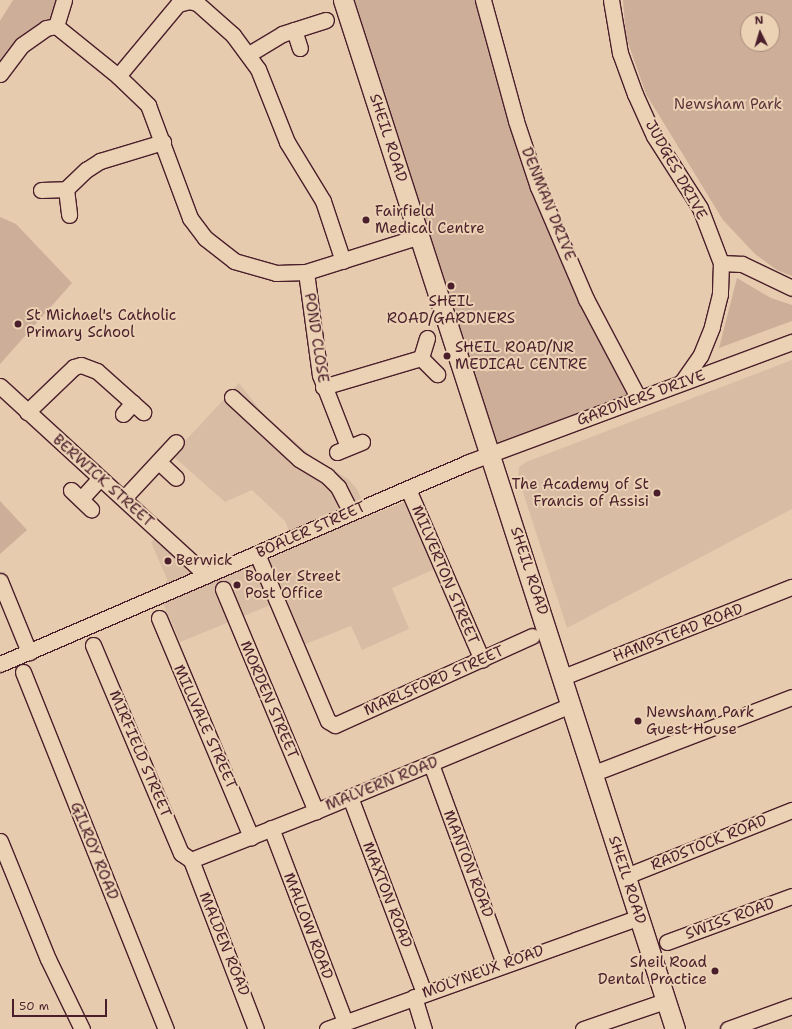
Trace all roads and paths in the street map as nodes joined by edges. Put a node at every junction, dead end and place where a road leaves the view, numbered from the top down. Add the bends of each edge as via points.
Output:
1 (64, 0) edge
2 (343, 0) edge
3 (483, 0) edge
4 (611, 0) edge
5 (189, 1) edge
6 (326, 20) dead end
7 (56, 26) junction
8 (294, 30) junction
9 (300, 48) dead end
10 (249, 54) junction
11 (0, 74) edge
12 (118, 76) junction
13 (163, 142) junction
14 (41, 190) dead end
15 (66, 190) junction
16 (69, 215) dead end
17 (420, 236) junction
18 (343, 261) junction
19 (721, 263) junction
20 (306, 272) junction
21 (792, 288) edge
22 (427, 338) dead end
23 (792, 342) edge
24 (421, 358) junction
25 (437, 374) dead end
26 (682, 382) junction
27 (0, 386) edge
28 (323, 387) junction
29 (232, 397) dead end
30 (639, 398) junction
31 (133, 410) dead end
32 (27, 412) junction
33 (176, 442) dead end
34 (349, 447) dead end
35 (490, 454) junction
36 (158, 462) junction
37 (100, 478) junction
38 (176, 478) dead end
39 (408, 489) junction
40 (124, 498) junction
41 (81, 499) dead end
42 (351, 512) junction
43 (257, 554) junction
44 (206, 575) junction
45 (0, 581) edge
46 (792, 587) edge
47 (223, 590) dead end
48 (159, 618) dead end
49 (532, 636) dead end
50 (93, 645) dead end
51 (29, 652) junction
52 (482, 660) junction
53 (0, 664) edge
54 (23, 672) dead end
55 (563, 677) junction
56 (792, 697) edge
57 (571, 705) junction
58 (431, 764) junction
59 (594, 773) junction
60 (350, 797) junction
61 (792, 810) edge
62 (316, 811) junction
63 (271, 828) junction
64 (251, 837) junction
65 (0, 841) edge
66 (191, 860) junction
67 (626, 876) junction
68 (792, 896) edge
69 (639, 917) junction
70 (667, 942) dead end
71 (504, 964) junction
72 (419, 995) junction
73 (665, 1001) junction
74 (792, 1006) edge
75 (337, 1026) edge
76 (82, 1029) edge
77 (166, 1029) edge
78 (256, 1029) edge
79 (424, 1029) edge
80 (583, 1029) edge
81 (675, 1029) edge
82 (728, 1029) edge

1 - 7 street
2 - 17 main road, SHEIL ROAD
3 - 30 street, DENMAN DRIVE via 516,121 538,187 586,299
4 - 19 street, JUDGES DRIVE via 620,53 635,94 654,136 700,208
5 - 10 street via 197,3 224,26
5 - 12 street via 178,4
6 - 8 street
7 - 11 street via 46,28 22,45
7 - 12 street
8 - 9 street
8 - 10 street via 282,34
10 - 18 street via 265,83 287,142 323,200
12 - 13 street via 148,106
13 - 15 street via 100,161 86,170
13 - 20 street via 184,207 205,238 218,250 234,261 254,268 276,273
14 - 15 street
15 - 16 street
17 - 18 street
17 - 35 main road, SHEIL ROAD
18 - 20 street
19 - 21 street via 742,264
19 - 26 street, JUDGES DRIVE via 720,294 712,327 700,356
20 - 28 street, POND CLOSE
22 - 24 street
23 - 26 street, GARDNERS DRIVE
24 - 25 street
24 - 28 street
26 - 30 street, GARDNERS DRIVE
27 - 32 street, BERWICK STREET
28 - 34 street, POND CLOSE
29 - 42 street via 299,459 327,476 338,487
30 - 35 street, GARDNERS DRIVE
31 - 32 street via 93,368 81,365 74,367
32 - 37 street, BERWICK STREET
33 - 36 street
35 - 39 street, BOALER STREET
35 - 55 main road, SHEIL ROAD
36 - 38 street
36 - 40 street
37 - 40 street, BERWICK STREET
37 - 41 street
39 - 42 street, BOALER STREET
39 - 52 street, MILVERTON STREET
40 - 44 street, BERWICK STREET
42 - 43 street, BOALER STREET
43 - 44 street, BOALER STREET
43 - 52 street, MARLSFORD STREET via 328,721 335,725
44 - 51 street, BOALER STREET
45 - 51 street
46 - 55 street, HAMPSTEAD ROAD
47 - 62 street, MORDEN STREET
48 - 64 street, MILLVALE STREET
49 - 52 street, MARLSFORD STREET
50 - 66 street, MIRFIELD STREET via 181,853
51 - 53 street, BOALER STREET
54 - 77 street, GILROY ROAD
55 - 57 main road, SHEIL ROAD
56 - 59 street
57 - 58 street, MALVERN ROAD
57 - 59 main road, SHEIL ROAD
58 - 60 street, MALVERN ROAD
58 - 71 street, MANTON ROAD
59 - 67 main road, SHEIL ROAD
60 - 62 street, MALVERN ROAD
60 - 72 street, MAXTON ROAD
61 - 67 street, RADSTOCK ROAD
62 - 63 street, MALVERN ROAD
63 - 64 street, MALVERN ROAD
63 - 75 street, MALLOW ROAD
64 - 66 street, MALVERN ROAD
65 - 76 street via 48,959
66 - 78 street, MALDEN ROAD
67 - 69 main road, SHEIL ROAD
68 - 70 street, SWISS ROAD
69 - 71 street, MOLYNEUX ROAD
69 - 73 main road, SHEIL ROAD
71 - 72 street, MOLYNEUX ROAD
72 - 75 street, MOLYNEUX ROAD
72 - 79 street, MAXTON ROAD
73 - 80 street
73 - 81 main road, SHEIL ROAD
74 - 82 street

